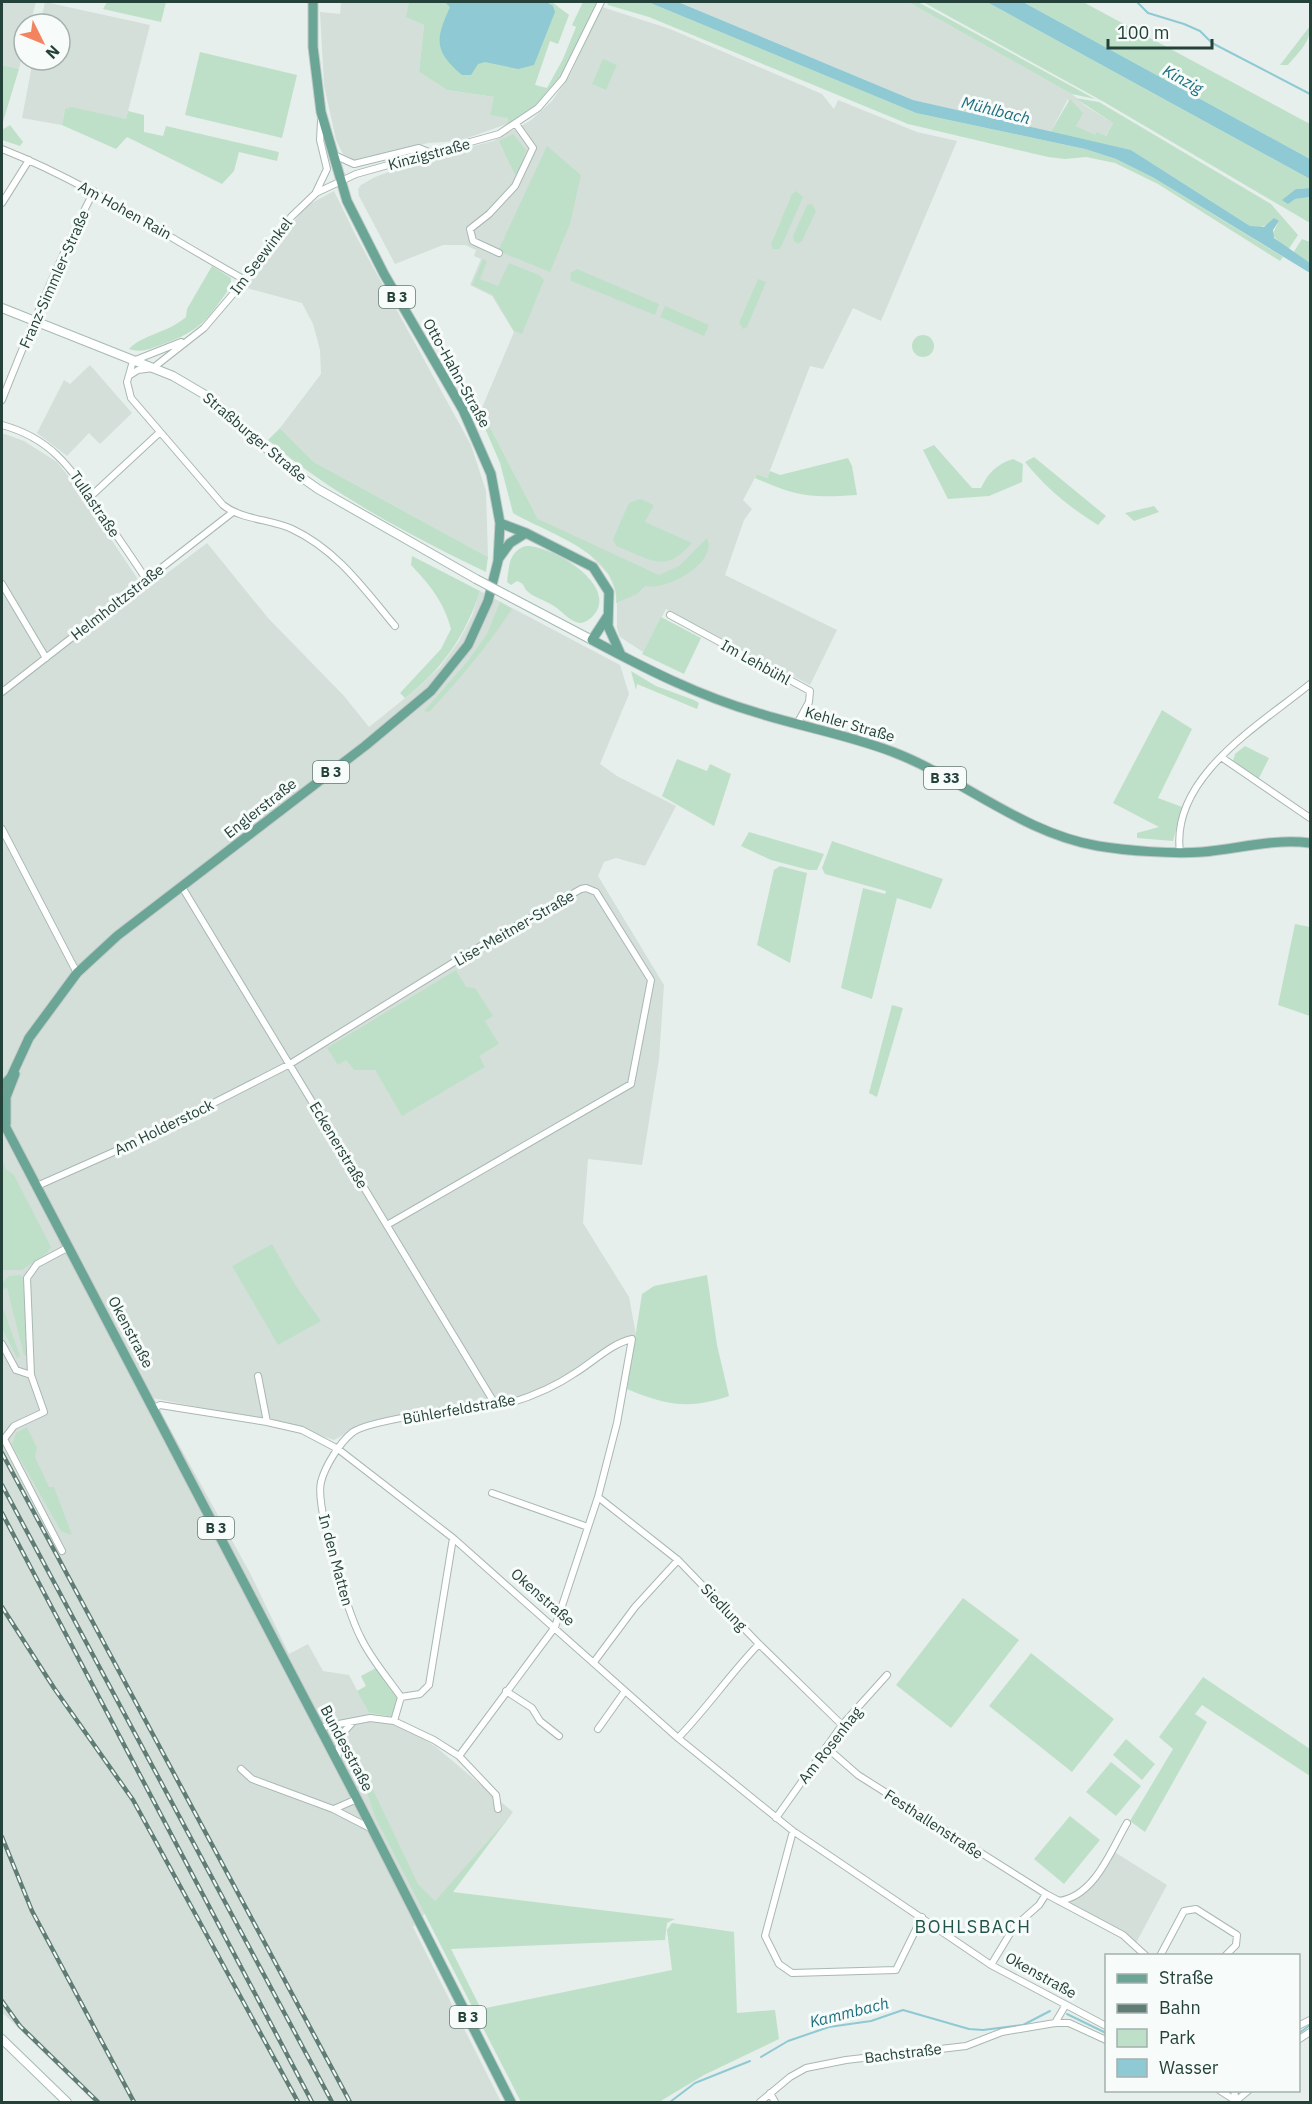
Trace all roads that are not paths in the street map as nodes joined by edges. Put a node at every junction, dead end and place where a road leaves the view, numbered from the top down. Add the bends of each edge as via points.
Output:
1 (313, 2) edge
2 (601, 2) edge
3 (321, 112) junction
4 (516, 124) junction
5 (2, 149) edge
6 (431, 153) junction
7 (332, 154) junction
8 (29, 160) junction
9 (340, 180) junction
10 (94, 191) junction
11 (316, 192) junction
12 (2, 203) edge
13 (499, 254) dead end
14 (244, 280) junction
15 (2, 308) edge
16 (34, 320) junction
17 (188, 340) junction
18 (162, 349) junction
19 (133, 361) junction
20 (153, 368) junction
21 (130, 375) junction
22 (2, 400) edge
23 (2, 425) edge
24 (159, 433) junction
25 (90, 497) junction
26 (233, 512) junction
27 (500, 523) junction
28 (526, 533) junction
29 (498, 561) junction
30 (146, 579) junction
31 (2, 584) edge
32 (669, 615) dead end
33 (607, 617) junction
34 (395, 626) dead end
35 (592, 640) junction
36 (621, 656) junction
37 (46, 658) junction
38 (1311, 684) edge
39 (2, 692) edge
40 (797, 724) junction
41 (1221, 757) junction
42 (1311, 818) edge
43 (2, 829) edge
44 (1311, 843) edge
45 (1180, 852) junction
46 (182, 887) junction
47 (77, 973) junction
48 (290, 1064) junction
49 (17, 1066) junction
50 (2, 1077) edge
51 (2, 1087) edge
52 (4, 1098) edge
53 (2, 1120) edge
54 (4, 1132) edge
55 (37, 1186) junction
56 (387, 1225) junction
57 (69, 1247) junction
58 (2, 1344) edge
59 (31, 1376) junction
60 (258, 1376) dead end
61 (495, 1404) junction
62 (154, 1408) junction
63 (267, 1422) junction
64 (338, 1449) junction
65 (492, 1493) dead end
66 (598, 1497) junction
67 (588, 1527) junction
68 (453, 1538) junction
69 (62, 1551) dead end
70 (678, 1560) junction
71 (555, 1627) junction
72 (759, 1644) junction
73 (594, 1662) junction
74 (888, 1675) dead end
75 (506, 1690) junction
76 (625, 1691) junction
77 (401, 1697) junction
78 (355, 1721) junction
79 (394, 1721) junction
80 (842, 1725) junction
81 (318, 1728) junction
82 (598, 1729) dead end
83 (559, 1736) dead end
84 (678, 1738) junction
85 (826, 1747) junction
86 (459, 1756) junction
87 (337, 1762) junction
88 (241, 1769) dead end
89 (357, 1799) junction
90 (333, 1809) junction
91 (498, 1809) dead end
92 (776, 1818) junction
93 (1127, 1823) dead end
94 (372, 1829) junction
95 (793, 1831) junction
96 (1046, 1894) junction
97 (1059, 1901) junction
98 (922, 1917) junction
99 (1144, 1954) edge
100 (1161, 1954) edge
101 (1227, 1954) edge
102 (992, 1965) junction
103 (1065, 2006) junction
104 (1055, 2023) junction
105 (1105, 2025) edge
106 (2, 2039) edge
107 (1105, 2039) edge
108 (770, 2093) junction
109 (67, 2103) edge
110 (511, 2103) edge
111 (760, 2103) edge
112 (775, 2103) edge

1 - 3 main road, Otto-Hahn-Straße / B 3
2 - 4 street, Kinzigstraße via 563,79 538,108
3 - 7 main road, Otto-Hahn-Straße / B 3
3 - 11 street via 320,140 327,169
4 - 6 street, Kinzigstraße via 486,139
4 - 13 street via 533,148 528,161 508,194 470,229 473,241
5 - 8 street, Am Hohen Rain
6 - 7 street via 419,148 354,164
6 - 9 street, Kinzigstraße
7 - 9 main road, Otto-Hahn-Straße / B 3
8 - 10 street, Am Hohen Rain
8 - 12 street
9 - 11 street, Im Seewinkel
9 - 27 main road, Otto-Hahn-Straße / B 3 via 384,274 477,440 493,482
10 - 14 street, Am Hohen Rain
10 - 16 street, Franz-Simmler-Straße
11 - 14 street, Im Seewinkel via 291,217
14 - 17 street, Im Seewinkel via 204,328
15 - 16 main road, Straßburger Straße
16 - 19 main road, Straßburger Straße
16 - 22 street, Franz-Simmler-Straße
17 - 18 street, Im Seewinkel
17 - 20 street, Im Seewinkel
18 - 19 street, Im Seewinkel
18 - 20 street via 155,356
19 - 20 main road, Straßburger Straße
19 - 21 street
20 - 21 street
20 - 35 main road, Straßburger Straße, bridge via 207,396 318,489
21 - 24 street via 127,391
23 - 25 street, Tullastraße via 47,446 69,466
24 - 25 street
24 - 26 street via 216,500
25 - 30 street, Tullastraße
26 - 30 street, Helmholtzstraße
26 - 34 street via 290,528 321,544 343,563
27 - 28 main road
27 - 29 main road, Englerstraße / B 3
28 - 29 main road via 510,543
28 - 33 main road via 593,567 609,592
29 - 46 main road, Englerstraße / B 3 via 488,602 468,645 431,691
30 - 37 street, Helmholtzstraße
31 - 37 street
32 - 40 street, Im Lehbühl via 810,691
33 - 35 main road
33 - 36 main road
35 - 36 main road, Kehler Straße / B 33
36 - 40 main road, Kehler Straße / B 33 via 698,692
37 - 39 street, Helmholtzstraße
38 - 41 street
40 - 45 main road, Kehler Straße / B 33 via 894,752 989,803 1068,838 1098,846
41 - 42 street
41 - 45 street via 1189,797 1180,828
43 - 47 street
44 - 45 main road, Kehler Straße / B 33
46 - 47 main road, Englerstraße / B 3 via 117,936
46 - 48 street, Eckenerstraße
47 - 49 main road, Englerstraße / B 3 via 29,1038
48 - 55 street, Am Holderstock via 145,1138
48 - 56 street, Eckenerstraße
48 - 56 street, Lise-Meitner-Straße via 472,951 586,888 596,892 651,980 631,1084
49 - 50 main road
49 - 51 main road, Englerstraße / B 3
49 - 52 main road, Englerstraße / B 3 via 15,1081
52 - 54 main road, Englerstraße / B 3
53 - 54 main road, Okenstraße / B 3
54 - 55 main road, Okenstraße / B 3
55 - 57 main road, Okenstraße / B 3
56 - 61 street, Eckenerstraße
57 - 59 street via 37,1264 27,1278
57 - 62 main road, Okenstraße / B 3
58 - 59 street via 16,1370
59 - 69 street via 44,1412 14,1426 4,1439
60 - 63 street
61 - 64 street, Bühlerfeldstraße via 384,1422 354,1431
61 - 66 street, Bühlerfeldstraße via 528,1397 632,1339 617,1424
62 - 63 street, Okenstraße via 160,1405
62 - 81 main road, Bundesstraße / B 3
63 - 64 street, Okenstraße via 302,1430
64 - 68 street, Okenstraße
64 - 77 street, In den Matten via 321,1482 341,1587 359,1635
65 - 67 street
66 - 67 street, Bühlerfeldstraße
66 - 70 street, Siedlung
67 - 71 street, Bühlerfeldstraße
68 - 71 street, Okenstraße
68 - 77 street via 429,1685 420,1694
70 - 72 street, Siedlung
70 - 73 street via 635,1607
71 - 73 street, Okenstraße
71 - 75 street, Bühlerfeldstraße
72 - 80 street, Siedlung
72 - 84 street
73 - 76 street, Okenstraße
74 - 80 street, Am Rosenhag
75 - 83 street via 532,1708 540,1721
75 - 86 street, Bühlerfeldstraße
76 - 82 street
76 - 84 street, Okenstraße
77 - 79 street
78 - 79 street
78 - 81 street
78 - 87 street via 341,1735
79 - 86 street
80 - 85 street, Am Rosenhag
81 - 87 main road, Bundesstraße / B 3
84 - 92 street, Okenstraße
85 - 92 street, Am Rosenhag
85 - 96 street, Festhallenstraße via 858,1775
86 - 91 street via 496,1795
87 - 89 main road, Bundesstraße / B 3
88 - 90 street via 268,1786
89 - 90 street
89 - 94 main road, Bundesstraße / B 3
90 - 94 street
92 - 95 street, Okenstraße
93 - 97 street via 1092,1881 1072,1897
94 - 110 main road, Bundesstraße / B 3
95 - 98 street, Okenstraße
95 - 98 street via 765,1936 779,1964 792,1973 896,1970
96 - 97 street, Festhallenstraße
96 - 102 street via 1014,1927
97 - 99 street, Festhallenstraße via 1122,1935
98 - 102 street, Okenstraße
100 - 101 street via 1184,1911 1196,1909 1237,1935 1236,1945
102 - 103 street, Okenstraße
103 - 104 street
103 - 105 street, Okenstraße
104 - 107 street, Bachstraße via 1069,2023
104 - 108 street, Bachstraße via 1002,2032 966,2046 806,2068
106 - 109 main road
108 - 111 street, Bachstraße
108 - 112 street

